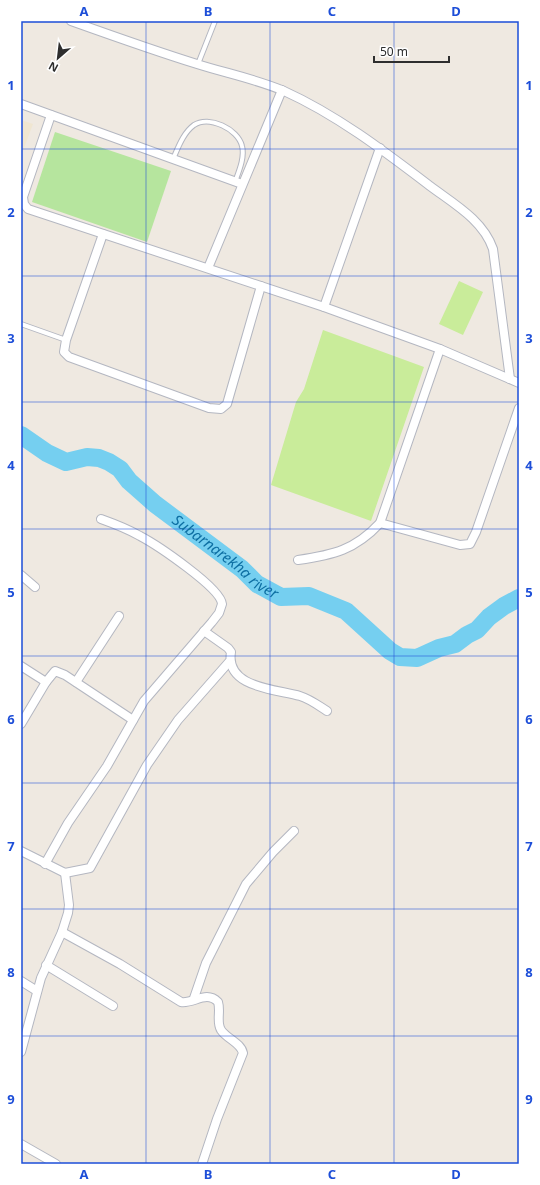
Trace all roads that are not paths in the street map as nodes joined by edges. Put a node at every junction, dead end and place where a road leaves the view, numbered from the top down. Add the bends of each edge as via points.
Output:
1 (71, 21) edge
2 (215, 21) edge
3 (198, 64) junction
4 (282, 90) junction
5 (21, 104) edge
6 (51, 115) junction
7 (380, 148) junction
8 (173, 159) junction
9 (238, 183) junction
10 (22, 206) edge
11 (103, 234) junction
12 (208, 268) junction
13 (261, 286) junction
14 (324, 307) junction
15 (21, 324) edge
16 (66, 340) junction
17 (440, 349) junction
18 (510, 379) junction
19 (519, 383) edge
20 (519, 408) edge
21 (101, 519) dead end
22 (380, 523) junction
23 (298, 560) dead end
24 (21, 575) edge
25 (36, 586) dead end
26 (119, 616) dead end
27 (204, 631) junction
28 (229, 662) junction
29 (21, 666) edge
30 (46, 682) junction
31 (76, 682) junction
32 (328, 711) dead end
33 (133, 720) junction
34 (21, 724) edge
35 (294, 831) dead end
36 (21, 851) edge
37 (45, 864) junction
38 (68, 873) junction
39 (62, 932) junction
40 (46, 966) junction
41 (21, 981) edge
42 (37, 991) junction
43 (194, 998) junction
44 (113, 1006) dead end
45 (21, 1052) edge
46 (21, 1144) edge
47 (56, 1164) edge
48 (202, 1164) edge

1 - 3 street
2 - 3 lane
3 - 4 street
4 - 7 street via 328,114
4 - 9 street
5 - 6 street
6 - 8 street
6 - 10 street
7 - 14 street
7 - 18 street via 457,206 487,234 497,270
8 - 9 street
8 - 9 lane via 185,136 194,126 202,122 218,124 235,134 242,145
9 - 12 street
10 - 11 street
11 - 12 street
11 - 16 street
12 - 13 street
13 - 14 street
13 - 16 street via 232,391 227,404 221,409 209,408 69,357 64,352
14 - 17 street
15 - 16 lane
17 - 18 street
17 - 22 street
18 - 19 street
20 - 22 street via 470,544 460,545
21 - 27 street via 142,537 210,585 222,600 221,608
22 - 23 street via 368,536 345,550
24 - 25 street
26 - 31 street
27 - 28 street via 228,648 231,652
27 - 33 street via 144,701
28 - 32 street via 234,673 243,679 259,686 302,697
28 - 38 street via 178,720 147,765 92,866
29 - 30 street
30 - 31 street via 58,671
30 - 34 street
31 - 33 street
33 - 37 street via 107,766 68,822
35 - 43 street via 272,852 246,884 206,963
36 - 37 street
37 - 38 street
38 - 39 street via 69,905
39 - 40 street
39 - 43 street via 182,1002
40 - 42 street
40 - 44 street
41 - 42 street
42 - 45 street
43 - 48 street via 210,997 216,1000 220,1006 220,1028 243,1053
46 - 47 street

